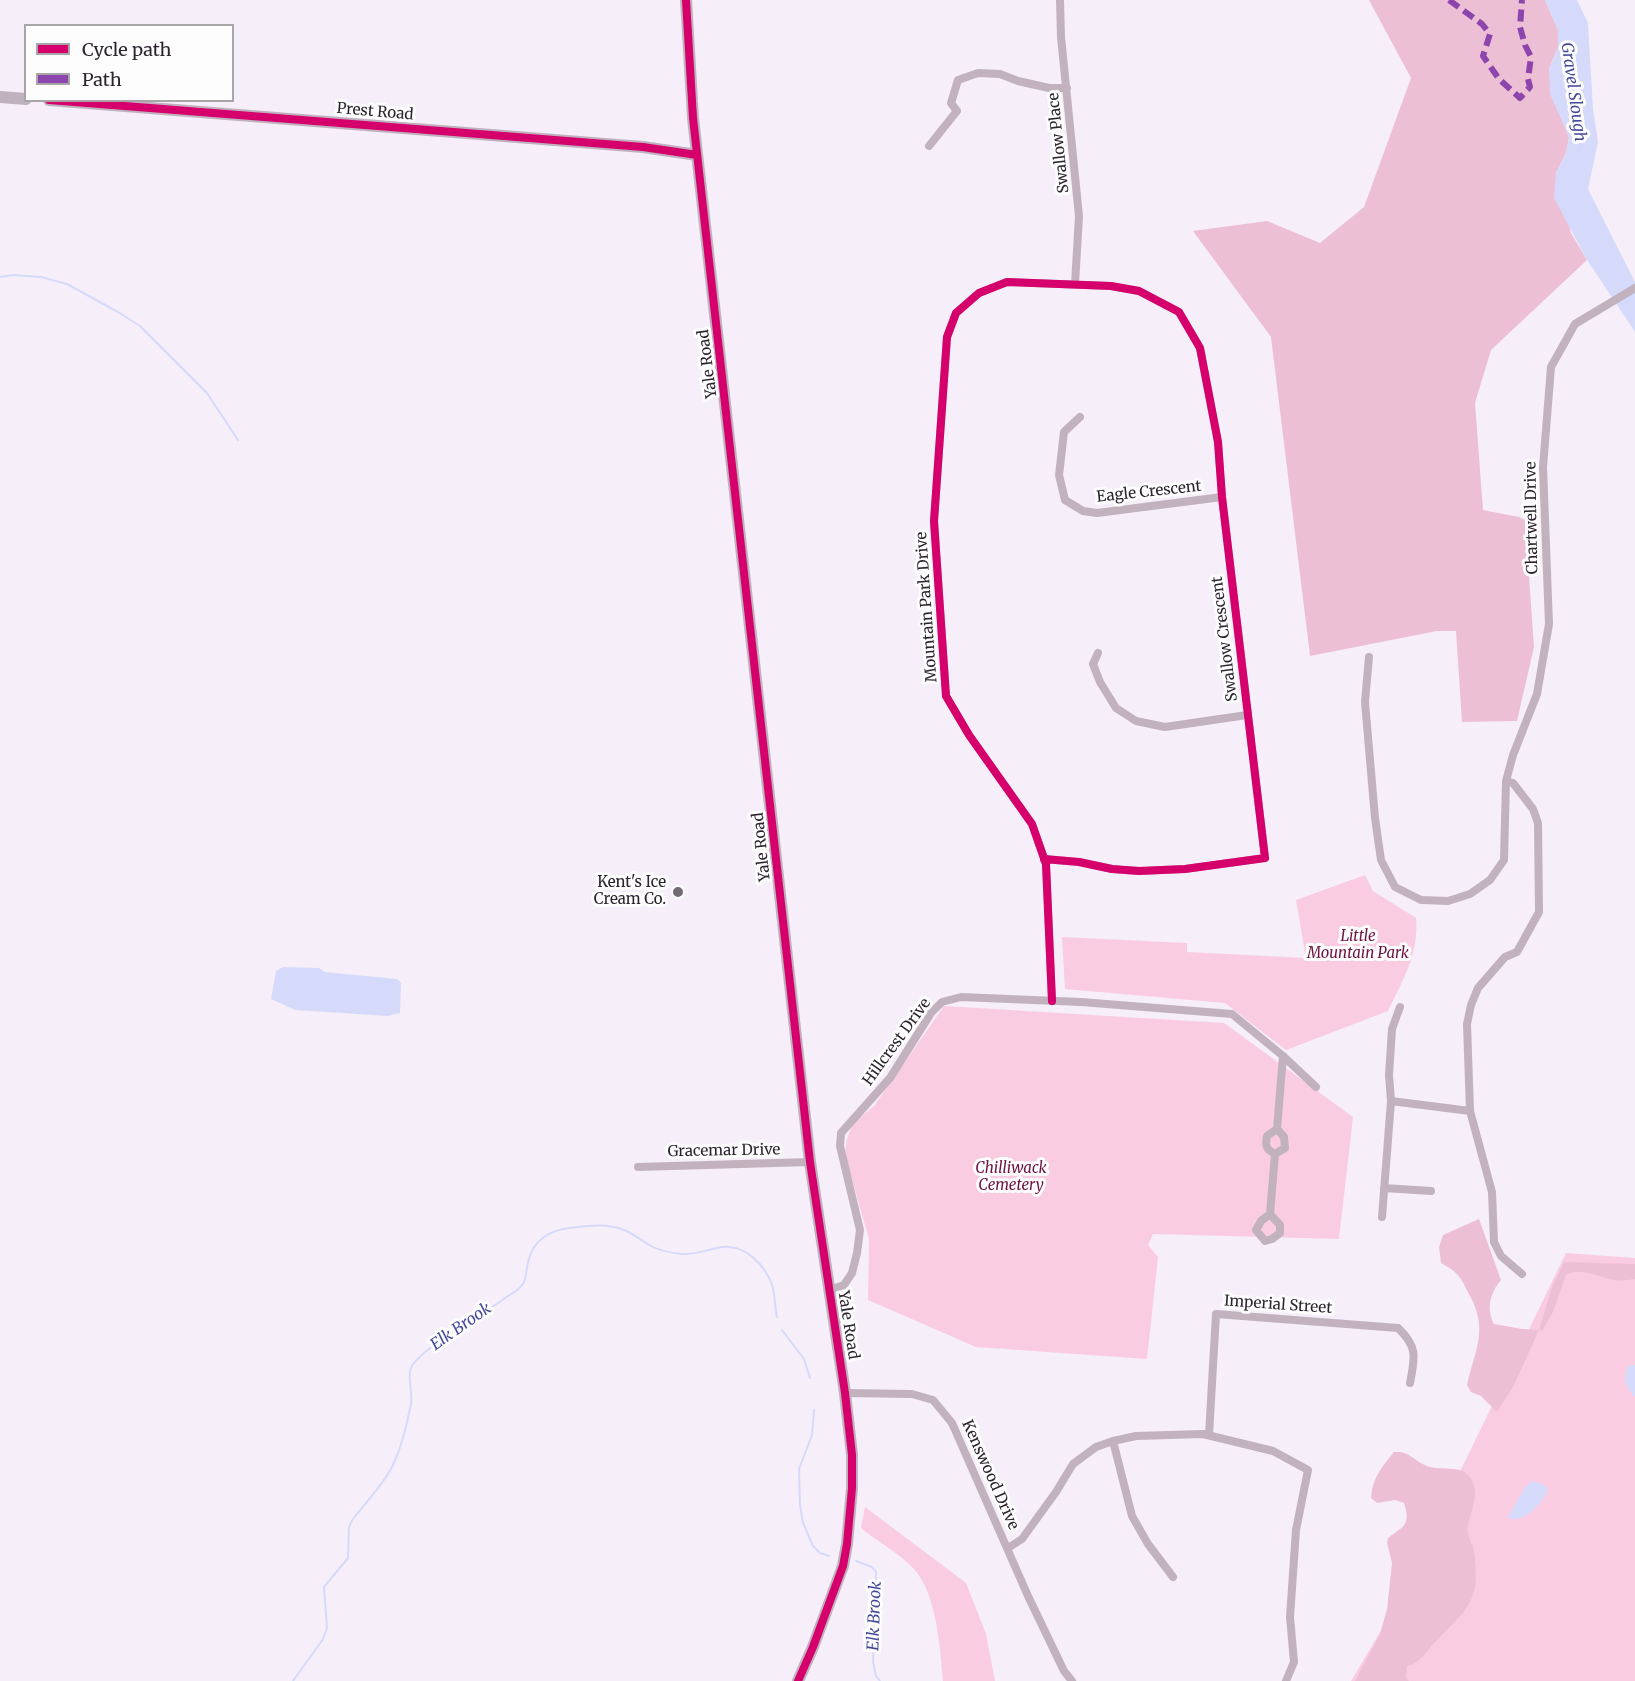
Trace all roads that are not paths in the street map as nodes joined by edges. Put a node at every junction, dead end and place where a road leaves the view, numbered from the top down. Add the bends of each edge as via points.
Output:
1 (686, 0) edge
2 (1060, 0) edge
3 (1067, 88) junction
4 (0, 97) edge
5 (24, 99) edge
6 (74, 102) edge
7 (929, 146) dead end
8 (698, 155) junction
9 (1074, 284) junction
10 (1635, 288) edge
11 (1080, 417) dead end
12 (1222, 497) junction
13 (1098, 653) dead end
14 (1369, 657) dead end
15 (1247, 715) junction
16 (1506, 781) junction
17 (1044, 859) junction
18 (1052, 1001) junction
19 (1400, 1007) dead end
20 (1283, 1056) junction
21 (1316, 1087) dead end
22 (1391, 1101) junction
23 (1470, 1112) junction
24 (1277, 1129) junction
25 (1275, 1154) junction
26 (810, 1162) junction
27 (638, 1167) dead end
28 (1384, 1188) junction
29 (1431, 1191) dead end
30 (1270, 1214) dead end
31 (1382, 1217) dead end
32 (1522, 1274) dead end
33 (829, 1290) junction
34 (1410, 1383) dead end
35 (846, 1394) junction
36 (1209, 1435) junction
37 (1113, 1441) junction
38 (1008, 1548) junction
39 (1173, 1577) dead end
40 (798, 1681) edge
41 (1072, 1681) edge
42 (1286, 1681) edge

1 - 8 main road, Yale Road
2 - 3 street, Swallow Place
3 - 7 street via 1049,88 1000,74 978,73 958,80 951,104 957,111
3 - 9 street, Swallow Place via 1079,216
4 - 5 main road
6 - 8 main road, Prest Road via 643,147
8 - 26 main road, Yale Road
9 - 12 street, Swallow Crescent via 1139,291 1179,312 1200,348 1218,442
9 - 17 street, Mountain Park Drive via 1007,282 979,293 956,313 947,337 934,521 946,696 1032,824
10 - 16 street, Chartwell Drive via 1575,324 1551,367 1543,467 1549,624 1537,694
11 - 12 street, Eagle Crescent via 1064,432 1059,475 1065,500 1083,511 1097,513
12 - 15 street, Swallow Crescent
13 - 15 street via 1092,664 1100,682 1116,708 1136,721 1165,727
14 - 16 street, Chartwell Drive via 1365,702 1375,818 1381,860 1395,887 1421,900 1448,901 1470,894 1490,880 1504,860
15 - 17 street, Swallow Crescent via 1265,858 1139,871
16 - 23 street via 1513,783 1533,809 1538,823 1539,912 1516,952 1505,957 1478,988 1471,1005 1467,1024
17 - 18 street, Mountain Park Drive
18 - 20 street, Hillcrest Drive via 1232,1014
18 - 33 street, Hillcrest Drive via 961,997 942,1002 931,1013 890,1078 840,1133 860,1230 852,1273 844,1285
19 - 22 street via 1392,1029
20 - 21 street, Hillcrest Drive
20 - 24 street
22 - 23 street
22 - 28 street
23 - 32 street via 1492,1192 1494,1242 1501,1257
24 - 25 street via 1284,1137 1285,1148
24 - 25 street via 1267,1136 1265,1144
25 - 30 street
26 - 27 street, Gracemar Drive
26 - 33 main road, Yale Road
28 - 29 street
28 - 31 street
33 - 35 main road, Yale Road
34 - 36 street, Imperial Street via 1415,1358 1411,1340 1398,1328 1216,1314
35 - 38 street, Kenswood Drive via 912,1394 933,1400 952,1423
35 - 40 main road, Yale Road via 852,1455 847,1544 836,1587
36 - 37 street, Kenswood Drive via 1136,1436
36 - 42 street, Kenswood Drive via 1273,1451 1308,1470 1296,1530 1290,1617 1294,1662
37 - 38 street, Kenswood Drive via 1073,1464 1022,1539
37 - 39 street via 1132,1516
38 - 41 street, Kenswood Drive

